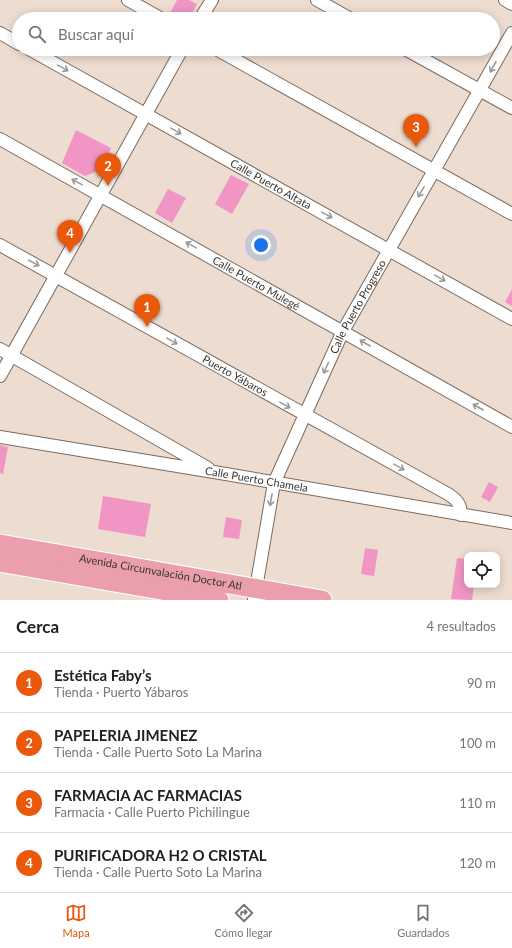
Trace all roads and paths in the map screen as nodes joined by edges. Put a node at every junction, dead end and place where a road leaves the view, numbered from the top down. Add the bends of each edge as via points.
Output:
1 (128, 0) edge
2 (212, 0) edge
3 (317, 0) edge
4 (505, 0) edge
5 (512, 4) edge
6 (149, 12) edge
7 (204, 12) edge
8 (339, 12) edge
9 (0, 33) edge
10 (512, 33) edge
11 (12, 40) edge
12 (500, 54) edge
13 (42, 56) edge
14 (178, 56) edge
15 (229, 56) edge
16 (418, 56) edge
17 (499, 56) edge
18 (480, 90) junction
19 (512, 108) edge
20 (146, 114) junction
21 (0, 138) edge
22 (434, 170) junction
23 (101, 195) junction
24 (512, 214) edge
25 (0, 245) edge
26 (388, 249) junction
27 (56, 275) junction
28 (512, 319) edge
29 (343, 331) junction
30 (0, 349) edge
31 (11, 355) junction
32 (0, 376) edge
33 (304, 416) junction
34 (512, 427) edge
35 (0, 437) edge
36 (214, 472) junction
37 (274, 483) junction
38 (461, 515) junction
39 (512, 523) edge
40 (0, 544) edge
41 (0, 562) edge
42 (255, 594) edge
43 (175, 596) edge
44 (219, 600) edge
45 (322, 600) edge

1 - 6 street
2 - 7 street
3 - 8 street
4 - 5 street
9 - 11 street
10 -> 12 street, Calle Puerto Progreso
13 -> 20 street, Calle Puerto Altata
14 - 20 street
15 - 22 street
16 - 18 street
17 -> 18 street, Calle Puerto Progreso
18 - 19 street
18 - 22 street, Calle Puerto Progreso
20 - 23 street
20 -> 26 street, Calle Puerto Altata
23 -> 21 street, Calle Puerto Mulegé
22 - 24 street
22 -> 26 street, Calle Puerto Progreso
23 - 27 street
29 -> 23 street, Calle Puerto Mulegé
25 -> 27 street, Puerto Yábaros
26 -> 28 street, Calle Puerto Altata
26 - 29 street, Calle Puerto Progreso
27 - 31 street
27 -> 33 street, Puerto Yábaros
29 -> 33 street, Calle Puerto Progreso
34 -> 29 street, Calle Puerto Mulegé
30 - 31 street
31 - 32 street
31 - 36 street
33 - 37 street, Calle Puerto Progreso
33 -> 38 street, Puerto Yábaros via 448,494 461,507
35 - 36 street, Calle Puerto Chamela
36 - 37 street, Calle Puerto Chamela
37 - 38 street, Calle Puerto Chamela
37 -> 42 street, Calle Puerto Progreso
38 - 39 street, Calle Puerto Chamela
40 - 42 main road, Avenida Circunvalación Doctor Atl
41 - 43 main road, Avenida Circunvalación Doctor Atl
42 - 45 main road, Avenida Circunvalación Doctor Atl
43 - 44 main road, Avenida Circunvalación Doctor Atl

